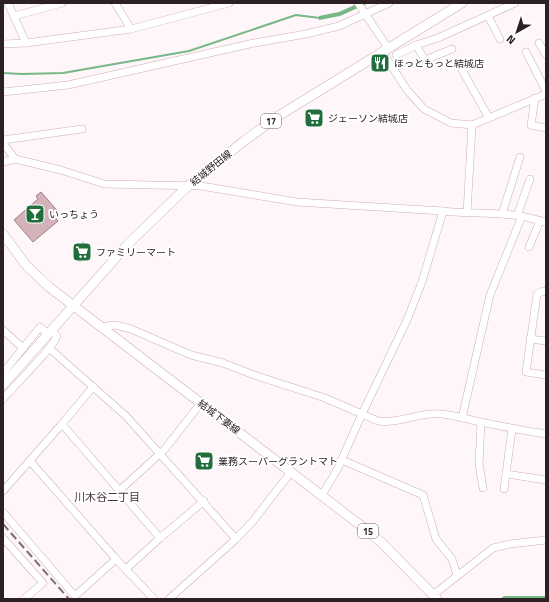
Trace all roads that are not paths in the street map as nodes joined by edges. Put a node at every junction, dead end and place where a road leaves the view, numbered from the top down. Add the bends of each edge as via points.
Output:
1 (8, 3) edge
2 (62, 3) edge
3 (115, 3) edge
4 (230, 3) edge
5 (389, 3) edge
6 (462, 3) edge
7 (515, 3) edge
8 (360, 5) edge
9 (209, 6) edge
10 (365, 14) junction
11 (14, 16) junction
12 (488, 16) junction
13 (131, 29) junction
14 (500, 39) dead end
15 (26, 43) junction
16 (539, 43) dead end
17 (3, 44) edge
18 (416, 45) junction
19 (452, 49) dead end
20 (385, 50) junction
21 (526, 52) dead end
22 (396, 55) dead end
23 (546, 55) edge
24 (461, 68) dead end
25 (3, 92) edge
26 (546, 93) edge
27 (535, 98) junction
28 (489, 118) junction
29 (472, 125) junction
30 (546, 128) edge
31 (82, 129) dead end
32 (3, 141) edge
33 (520, 157) dead end
34 (15, 159) junction
35 (3, 162) edge
36 (530, 180) dead end
37 (189, 185) junction
38 (443, 211) junction
39 (467, 213) junction
40 (502, 214) junction
41 (519, 216) junction
42 (543, 222) edge
43 (3, 234) edge
44 (529, 247) dead end
45 (546, 292) edge
46 (73, 306) junction
47 (101, 327) junction
48 (3, 330) edge
49 (50, 332) junction
50 (530, 339) junction
51 (546, 341) edge
52 (23, 348) junction
53 (49, 348) junction
54 (3, 373) edge
55 (546, 375) edge
56 (3, 385) edge
57 (93, 387) junction
58 (3, 399) edge
59 (201, 403) junction
60 (362, 414) junction
61 (462, 418) junction
62 (481, 422) junction
63 (62, 424) junction
64 (512, 429) junction
65 (546, 434) edge
66 (161, 453) junction
67 (342, 460) junction
68 (30, 461) junction
69 (291, 472) junction
70 (506, 474) junction
71 (546, 480) edge
72 (483, 488) dead end
73 (504, 489) dead end
74 (3, 491) edge
75 (119, 491) junction
76 (322, 495) junction
77 (204, 501) junction
78 (3, 512) edge
79 (3, 538) edge
80 (160, 538) junction
81 (236, 539) junction
82 (546, 540) edge
83 (116, 559) junction
84 (126, 569) junction
85 (457, 575) junction
86 (435, 597) edge
87 (24, 599) edge
88 (154, 599) edge
89 (169, 599) edge

1 - 11 street
2 - 11 street
3 - 13 street
4 - 9 street
5 - 10 street
6 - 20 main road, 結城野田線 / 17
7 - 12 street
8 - 10 street
9 - 13 street
10 - 20 street
10 - 25 street via 339,26 306,34 254,43 68,85
11 - 15 street
12 - 14 street
12 - 18 street
13 - 15 street
15 - 17 street
16 - 23 street
18 - 19 street via 425,60
18 - 22 street
20 - 29 street via 407,90 424,109 451,123
20 - 37 main road, 結城野田線 / 17 via 280,115
21 - 26 street
24 - 28 street
26 - 27 street
27 - 28 street
27 - 30 street via 531,125
28 - 29 street
29 - 39 street
31 - 32 street
32 - 34 street
33 - 40 street
34 - 35 street
34 - 37 street via 104,184
36 - 41 street
37 - 38 street via 297,202
37 - 46 main road, 結城野田線 / 17 via 128,244
38 - 39 street
38 - 60 street via 422,282 407,320
39 - 40 street
40 - 41 street
41 - 42 street
41 - 61 street via 490,295
42 - 44 street
43 - 46 main road, 結城下妻線 / 15 via 34,273
45 - 50 street via 537,294
46 - 47 main road, 結城下妻線 / 15
46 - 49 main road, 結城野田線 / 17
47 - 59 main road, 結城下妻線 / 15
47 - 60 street via 115,325 131,329 191,355 223,363 325,398
48 - 52 street
49 - 52 street via 40,327
49 - 53 street via 57,336
49 - 56 main road, 結城野田線 / 17
50 - 51 street
50 - 55 street via 526,372
52 - 54 street
53 - 57 street
53 - 58 street
57 - 63 street
57 - 66 street via 126,416
59 - 66 street
59 - 69 main road, 結城下妻線 / 15
60 - 61 street via 387,422 426,414
60 - 67 street
61 - 62 street
62 - 64 street
62 - 72 street via 479,464
63 - 68 street
63 - 75 street
64 - 65 street
64 - 70 street
66 - 75 street
66 - 77 street
67 - 76 street
67 - 85 street via 423,495 436,539 452,559
68 - 74 street
68 - 83 street
69 - 76 main road, 結城下妻線 / 15
69 - 81 street
70 - 71 street
70 - 73 street
75 - 80 street
76 - 86 main road, 結城下妻線 / 15 via 382,543
77 - 80 street
77 - 81 street
78 - 83 street via 75,596
79 - 87 street via 43,583
80 - 84 street
81 - 89 street
82 - 85 street via 493,548
83 - 84 street
84 - 88 street
85 - 86 street

